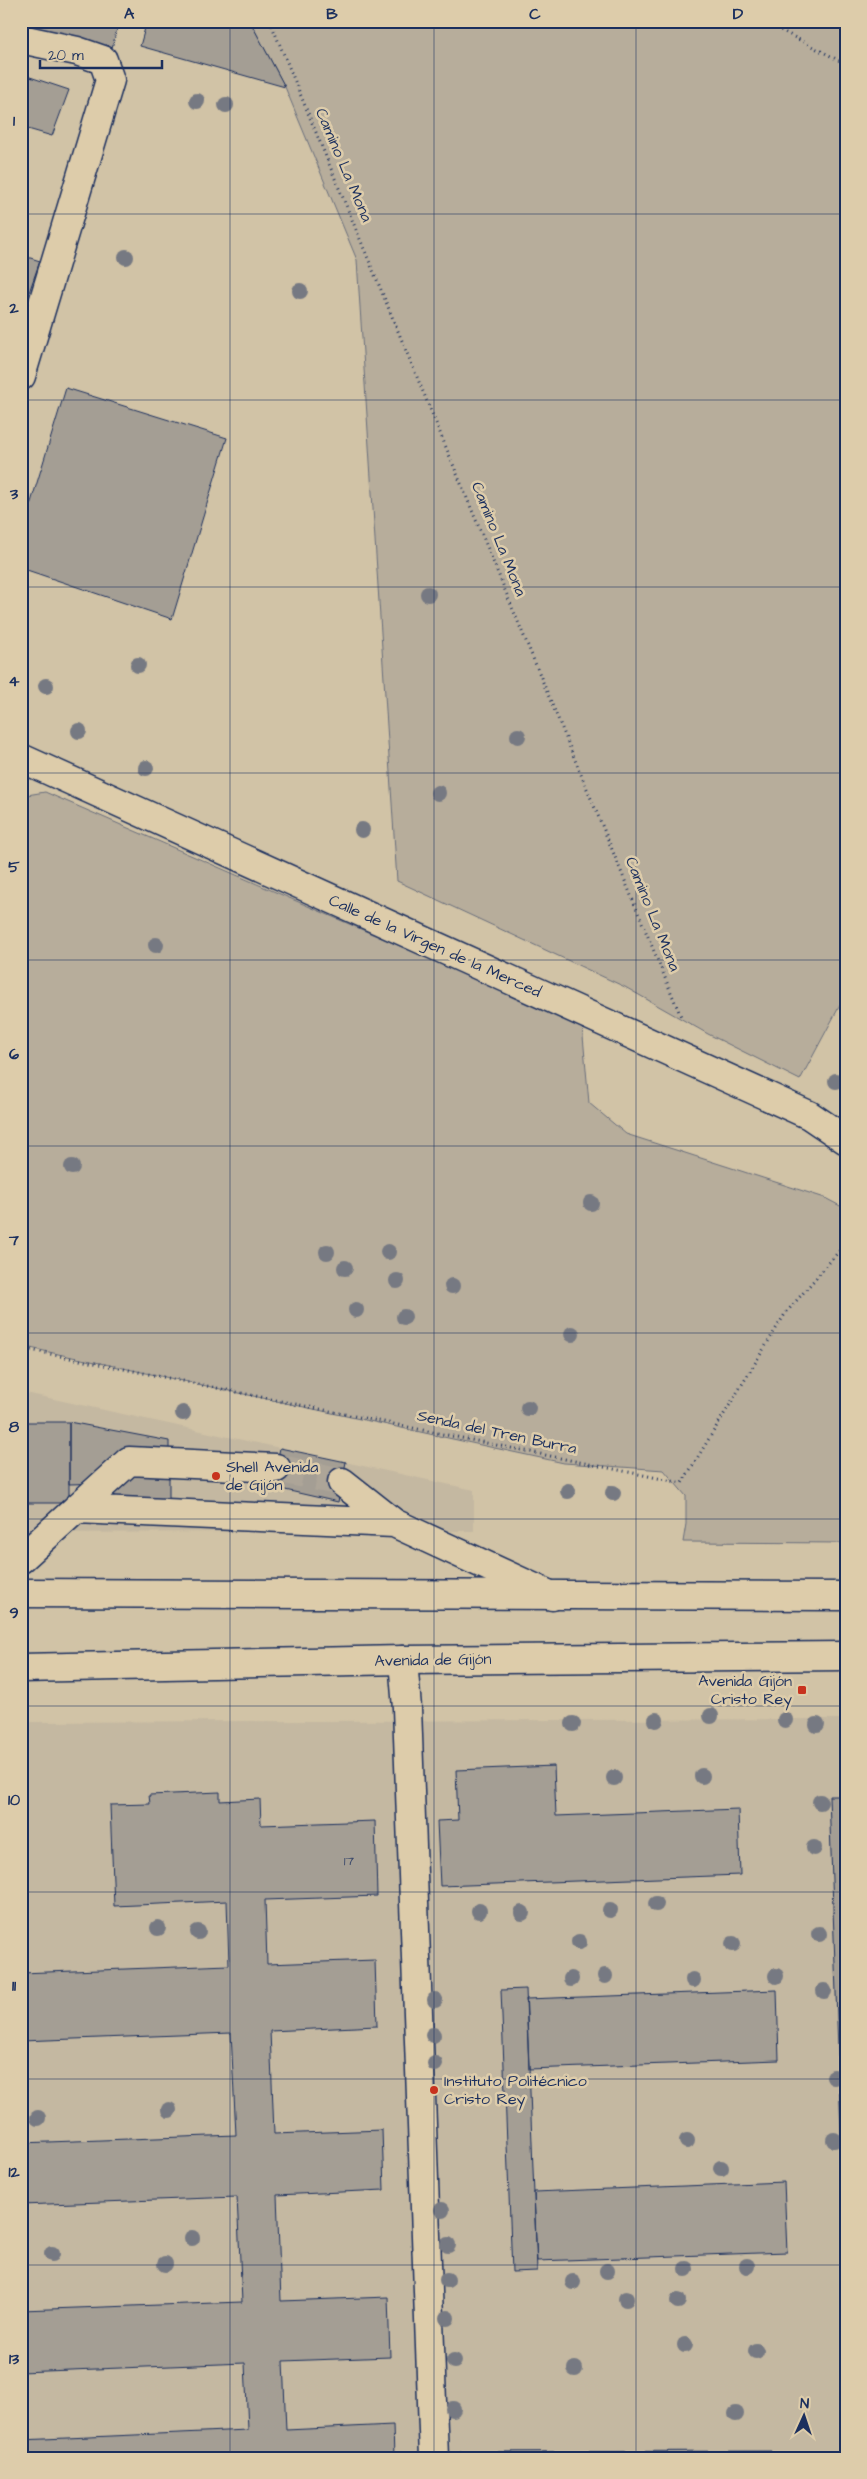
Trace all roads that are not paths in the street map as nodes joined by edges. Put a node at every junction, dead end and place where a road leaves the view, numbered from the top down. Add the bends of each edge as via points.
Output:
1 (21, 39) edge
2 (21, 376) edge
3 (21, 758) edge
4 (846, 1140) edge
5 (276, 1468) tunnel mouth
6 (342, 1482) tunnel mouth
7 (76, 1509) junction
8 (394, 1523) junction
9 (21, 1559) edge
10 (21, 1593) edge
11 (846, 1596) edge
12 (554, 1597) junction
13 (846, 1656) edge
14 (403, 1660) junction
15 (21, 1668) edge
16 (434, 2458) edge

1 - 2 main road via 103,60 110,80
3 - 4 main road, Calle de la Virgen de la Merced via 809,1116
5 - 7 main road via 129,1461
6 - 8 main road
7 - 8 main road
7 - 9 main road
8 - 12 main road
10 - 12 main road
11 - 12 main road
13 - 14 main road, Avenida de Gijón
14 - 15 main road, Avenida de Gijón
14 - 16 main road

